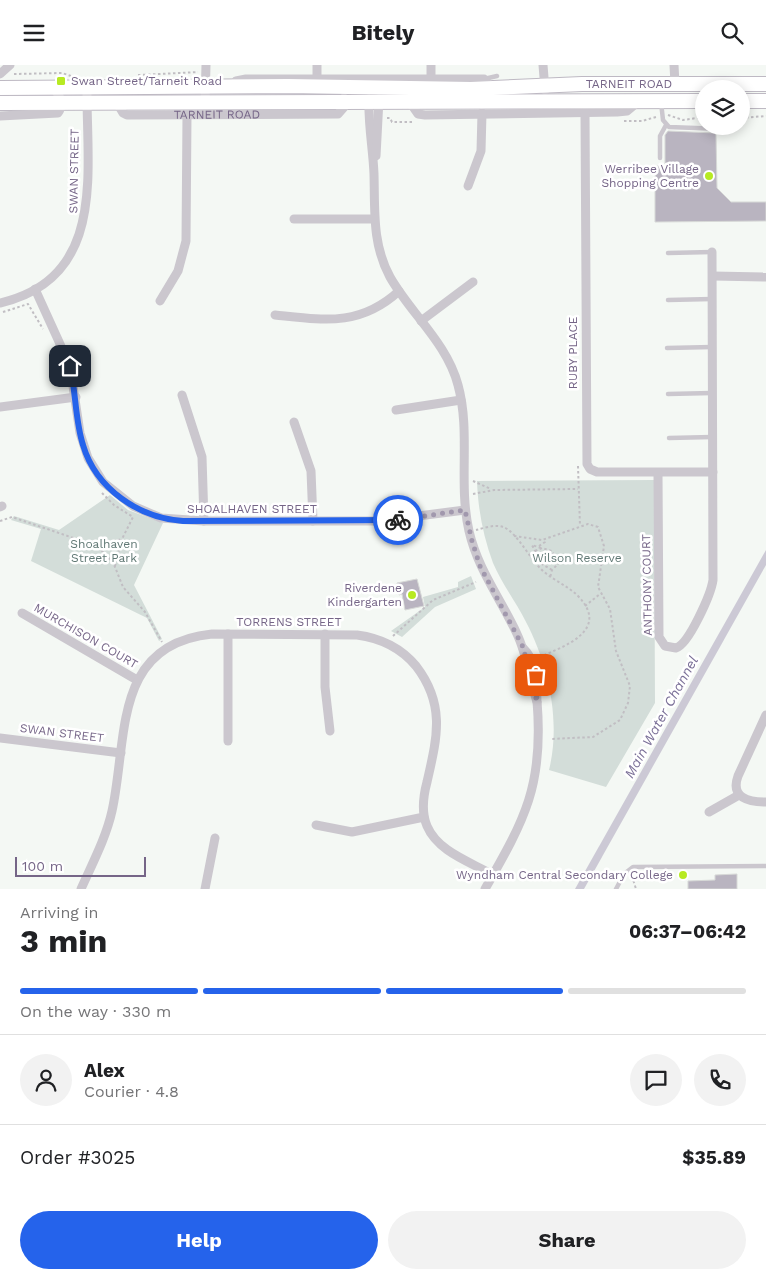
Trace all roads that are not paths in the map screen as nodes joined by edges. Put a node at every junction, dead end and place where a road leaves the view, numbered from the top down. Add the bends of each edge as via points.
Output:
1 (10, 65) edge
2 (317, 65) edge
3 (431, 65) edge
4 (541, 65) edge
5 (674, 65) edge
6 (206, 69) edge
7 (1, 74) edge
8 (317, 77) junction
9 (431, 79) junction
10 (491, 81) junction
11 (675, 84) junction
12 (695, 84) edge
13 (766, 84) edge
14 (542, 85) junction
15 (750, 85) edge
16 (53, 87) junction
17 (87, 87) junction
18 (205, 87) junction
19 (234, 87) junction
20 (0, 88) edge
21 (336, 88) junction
22 (374, 95) junction
23 (409, 101) junction
24 (542, 101) junction
25 (640, 101) junction
26 (661, 101) junction
27 (695, 101) edge
28 (750, 101) edge
29 (766, 101) edge
30 (205, 102) junction
31 (233, 102) junction
32 (345, 102) junction
33 (0, 103) edge
34 (61, 103) junction
35 (87, 103) junction
36 (118, 103) junction
37 (585, 112) junction
38 (482, 113) junction
39 (187, 115) junction
40 (0, 116) edge
41 (666, 125) junction
42 (695, 129) edge
43 (660, 158) dead end
44 (468, 186) dead end
45 (294, 219) dead end
46 (374, 219) junction
47 (712, 252) joint
48 (668, 253) dead end
49 (713, 276) junction
50 (766, 277) edge
51 (473, 282) dead end
52 (31, 291) junction
53 (399, 291) junction
54 (712, 299) junction
55 (668, 300) dead end
56 (160, 301) dead end
57 (0, 303) edge
58 (275, 315) dead end
59 (422, 321) junction
60 (712, 347) junction
61 (667, 348) dead end
62 (712, 393) junction
63 (668, 394) dead end
64 (182, 395) dead end
65 (76, 397) junction
66 (461, 400) junction
67 (0, 407) edge
68 (396, 410) dead end
69 (294, 422) dead end
70 (712, 437) junction
71 (669, 438) dead end
72 (658, 473) junction
73 (713, 473) junction
74 (465, 510) junction
75 (204, 521) junction
76 (313, 521) junction
77 (22, 613) dead end
78 (228, 634) junction
79 (325, 634) junction
80 (523, 647) junction
81 (137, 680) junction
82 (537, 702) junction
83 (766, 715) edge
84 (330, 731) dead end
85 (0, 738) edge
86 (228, 741) dead end
87 (121, 753) junction
88 (739, 795) junction
89 (766, 802) edge
90 (710, 812) dead end
91 (424, 817) junction
92 (316, 825) dead end
93 (215, 838) dead end
94 (766, 866) edge
95 (493, 875) junction
96 (81, 889) edge
97 (205, 889) edge
98 (486, 889) edge
99 (616, 889) edge

1 - 7 street
2 - 8 street
3 - 9 street
4 - 14 street
5 - 11 street
6 - 18 street
8 - 9 street, TARNEIT ROAD
8 - 19 street, TARNEIT ROAD via 239,79
9 - 10 street, TARNEIT ROAD
10 - 14 main road, TARNEIT ROAD
10 - 22 main road, TARNEIT ROAD
11 - 12 main road, TARNEIT ROAD
11 - 14 main road, TARNEIT ROAD
13 - 15 main road, TARNEIT ROAD
14 - 24 street
16 - 17 main road, TARNEIT ROAD
16 - 20 main road, TARNEIT ROAD
16 - 34 street
17 - 18 main road, TARNEIT ROAD
17 - 35 street, SWAN STREET
18 - 19 main road, TARNEIT ROAD
18 - 30 street
19 - 21 main road, TARNEIT ROAD
19 - 31 main road
21 - 22 main road, TARNEIT ROAD
21 - 32 street
22 - 23 main road, TARNEIT ROAD
22 - 32 main road, TARNEIT ROAD
22 - 46 street via 379,132 374,173
23 - 24 main road, TARNEIT ROAD
23 - 38 street, TARNEIT ROAD via 420,115
24 - 25 main road, TARNEIT ROAD
25 - 26 main road, TARNEIT ROAD
25 - 37 street, TARNEIT ROAD via 629,113
26 - 27 main road, TARNEIT ROAD
26 - 41 lane
28 - 29 main road
30 - 31 main road, TARNEIT ROAD
30 - 36 main road, TARNEIT ROAD
31 - 32 main road, TARNEIT ROAD
32 - 39 street, TARNEIT ROAD via 344,110 338,114
33 - 34 main road, TARNEIT ROAD
34 - 35 main road, TARNEIT ROAD
34 - 40 street via 61,110 56,115
35 - 36 main road, TARNEIT ROAD
35 - 52 street, SWAN STREET via 88,197 83,226 64,263
36 - 39 street, TARNEIT ROAD via 127,115
37 - 38 street, TARNEIT ROAD
37 - 72 street, RUBY PLACE via 586,462 597,472
38 - 44 street via 481,151
39 - 56 street via 186,241 178,271
41 - 42 lane via 675,129
41 - 43 lane via 660,136
45 - 46 street
46 - 53 street via 384,266
47 - 48 lane
47 - 49 street
49 - 50 street
49 - 54 street
51 - 59 street
52 - 57 street, SWAN STREET
52 - 65 street, SHOALHAVEN STREET via 65,353
53 - 58 street via 366,313 344,320
53 - 59 street
54 - 55 lane
54 - 60 street
59 - 66 street via 446,356
60 - 61 lane
60 - 62 street
62 - 63 lane
62 - 70 street
64 - 75 street via 202,457
65 - 67 street
65 - 75 street, SHOALHAVEN STREET via 83,447 95,470 113,491 133,506 161,518
66 - 68 street
66 - 74 street
69 - 76 street via 311,471
70 - 71 lane
70 - 73 street
72 - 73 street, RUBY PLACE
72 - 73 street, ANTHONY COURT via 659,632 663,644 674,648 684,644 712,586
74 - 76 street, SHOALHAVEN STREET via 388,521
74 - 80 street via 487,581
75 - 76 street, SHOALHAVEN STREET
77 - 81 street, MURCHISON COURT
78 - 79 street, TORRENS STREET
78 - 81 street, TORRENS STREET via 194,637 165,649 148,664
78 - 86 street
79 - 84 street via 325,687
79 - 91 street, TORRENS STREET via 366,636 384,642 408,657 426,680 438,726 423,798
80 - 82 street
80 - 82 street via 532,659
81 - 87 street, TORRENS STREET via 128,701
82 - 95 street via 540,739 532,790 517,833
83 - 88 street via 738,776 736,786
85 - 87 street, SWAN STREET
87 - 96 street, TORRENS STREET via 110,819
88 - 89 street via 748,801
88 - 90 street
91 - 92 street via 352,832
91 - 95 street, TORRENS STREET via 431,834 442,846
93 - 97 street
94 - 99 lane via 633,867 624,874
95 - 98 street

